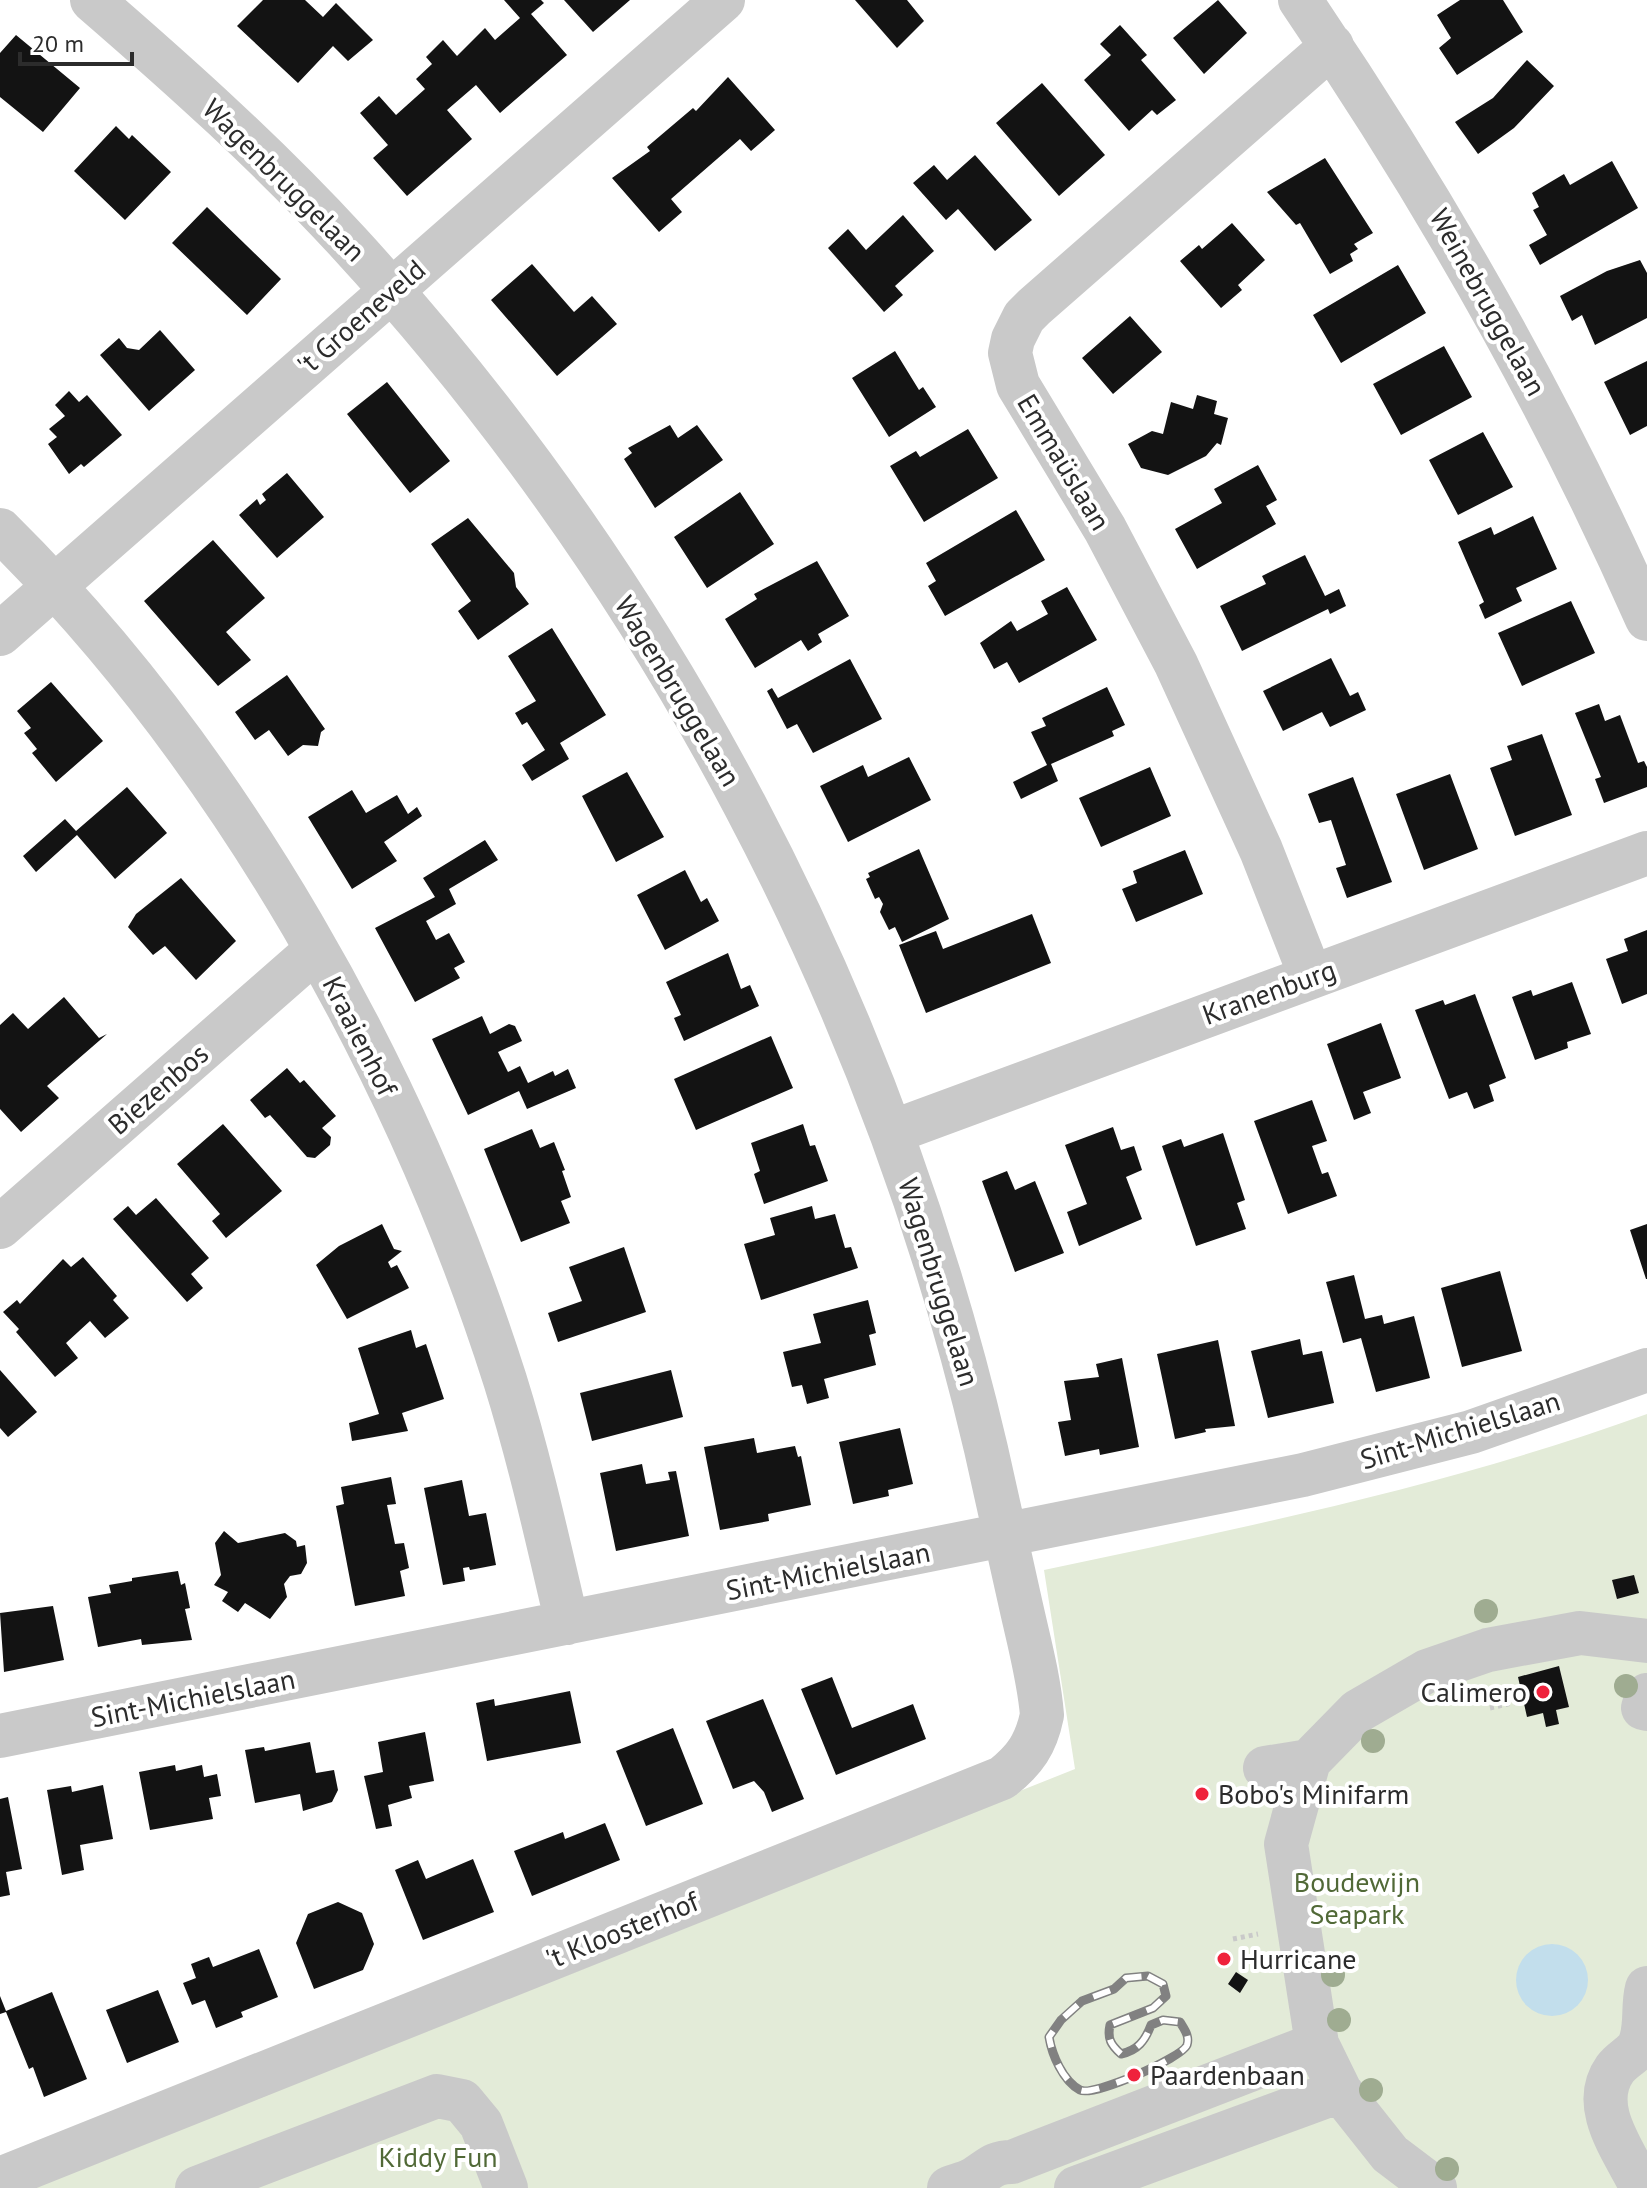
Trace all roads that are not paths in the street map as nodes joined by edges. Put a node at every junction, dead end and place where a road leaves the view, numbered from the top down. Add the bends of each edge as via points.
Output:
1 (92, 0) edge
2 (723, 0) edge
3 (1300, 0) edge
4 (1332, 46) junction
5 (391, 291) junction
6 (0, 530) edge
7 (56, 585) junction
8 (1647, 619) edge
9 (0, 634) edge
10 (1647, 853) edge
11 (315, 951) junction
12 (1311, 977) junction
13 (892, 1132) junction
14 (0, 1227) edge
15 (1647, 1370) edge
16 (1005, 1537) junction
17 (567, 1623) junction
18 (1647, 1641) edge
19 (1647, 1695) edge
20 (1647, 1709) edge
21 (0, 1736) edge
22 (1309, 1761) junction
23 (1265, 1768) dead end
24 (1647, 1988) edge
25 (1317, 2044) junction
26 (1340, 2091) junction
27 (0, 2179) edge
28 (989, 2181) edge
29 (197, 2188) edge
30 (506, 2188) edge
31 (1076, 2188) edge
32 (1435, 2188) edge
33 (1642, 2188) edge

1 - 5 street, Wagenbruggelaan via 254,145
2 - 5 street, 't Groeneveld
3 - 4 street, Weinebruggelaan
4 - 8 street, Weinebruggelaan via 1442,218 1527,369
4 - 12 street, Emmaüslaan via 1034,307 1017,328 1010,353 1018,385 1105,529 1176,664 1256,837
5 - 7 street, 't Groeneveld
5 - 13 street, Wagenbruggelaan via 564,511 689,705 764,841 819,956
6 - 7 street, Kraaienhof
7 - 9 street, 't Groeneveld
7 - 11 street, Kraaienhof via 197,766
10 - 12 street, Kranenburg
11 - 14 street, Biezenbos
11 - 17 street, Kraaienhof via 394,1100 490,1335
12 - 13 street, Kranenburg
13 - 16 street, Wagenbruggelaan via 959,1340
15 - 16 street, Sint-Michielslaan via 1455,1436 1303,1475
16 - 17 street, Sint-Michielslaan
16 - 27 street, 't Kloosterhof via 1042,1715 1037,1739 1022,1762 1002,1778
17 - 21 street, Sint-Michielslaan
18 - 22 street via 1580,1633 1491,1678 1427,1671 1399,1696 1358,1711
19 - 20 street
22 - 23 street
22 - 25 street via 1286,1844
24 - 33 street via 1639,2048 1616,2067 1605,2088 1605,2113
25 - 26 street
25 - 28 street
26 - 31 street
26 - 32 street via 1390,2154
29 - 30 street via 437,2096 462,2101 481,2124

